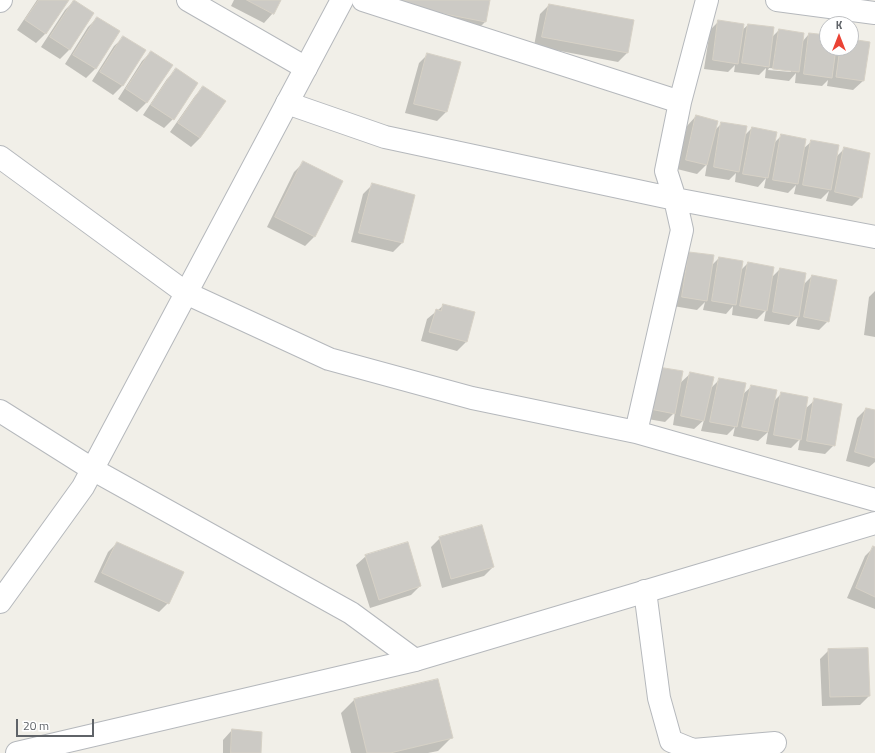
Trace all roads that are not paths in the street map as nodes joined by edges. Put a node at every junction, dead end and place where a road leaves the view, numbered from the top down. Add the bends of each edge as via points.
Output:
1 (188, 0) edge
2 (342, 0) edge
3 (363, 0) edge
4 (707, 0) edge
5 (777, 0) edge
6 (875, 13) edge
7 (306, 68) junction
8 (680, 102) junction
9 (287, 103) junction
10 (0, 157) edge
11 (675, 199) junction
12 (875, 237) edge
13 (186, 293) junction
14 (0, 411) edge
15 (636, 432) junction
16 (92, 469) junction
17 (875, 500) edge
18 (875, 523) edge
19 (645, 592) junction
20 (0, 602) edge
21 (415, 660) junction
22 (775, 743) dead end
23 (17, 753) edge

1 - 7 street
2 - 7 street
3 - 8 street
4 - 8 street
5 - 6 street
7 - 9 street
8 - 11 street via 666,171
9 - 11 street via 385,137
9 - 13 street
10 - 13 street
11 - 12 street
11 - 15 street via 682,230
13 - 15 street via 329,359 472,398
13 - 16 street
14 - 16 street
15 - 17 street
16 - 20 street via 83,487
16 - 21 street via 351,613
18 - 19 street
19 - 21 street
19 - 22 street via 659,698 671,741 693,750
21 - 23 street

